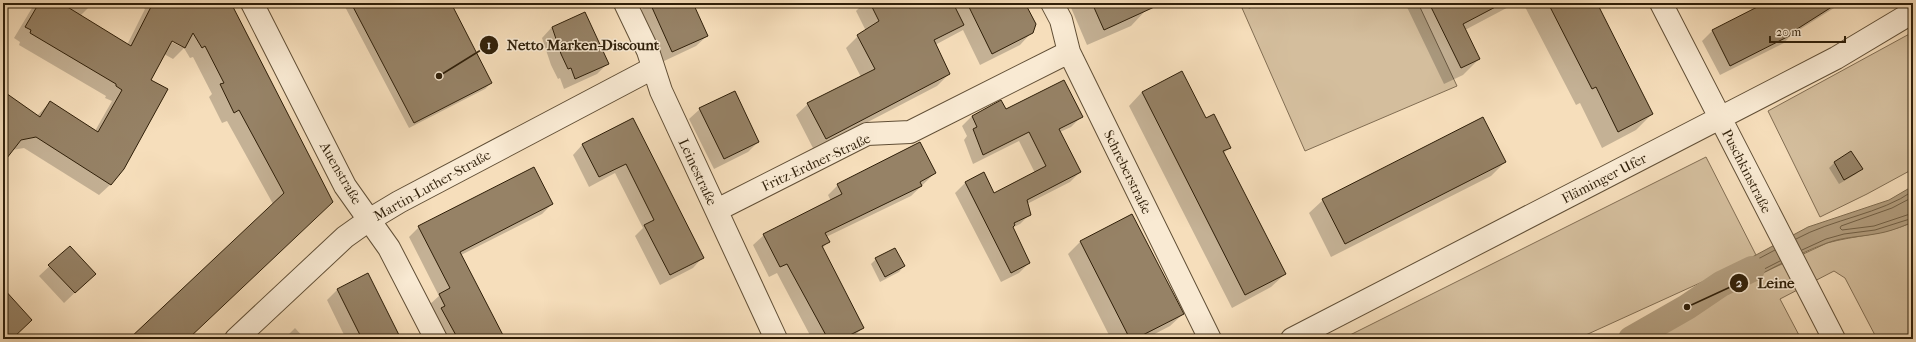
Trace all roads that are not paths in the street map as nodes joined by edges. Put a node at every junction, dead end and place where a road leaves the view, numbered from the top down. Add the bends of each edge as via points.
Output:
1 (252, 3) edge
2 (625, 3) edge
3 (1052, 3) edge
4 (1661, 3) edge
5 (1913, 12) edge
6 (1069, 52) junction
7 (653, 68) junction
8 (1720, 117) junction
9 (717, 210) junction
10 (369, 220) junction
11 (1830, 333) edge
12 (236, 339) edge
13 (436, 339) edge
14 (776, 339) edge
15 (1210, 339) edge
16 (1292, 339) edge

1 - 10 street, Auenstraße via 345,186
2 - 7 street, Leinestraße via 648,51
3 - 6 street, Schreberstraße via 1061,20
4 - 8 street, Puschkinstraße
5 - 8 street, Fläminger Ufer via 1836,58
6 - 9 street, Fritz-Erdner-Straße via 910,132 867,134
6 - 15 street, Schreberstraße
7 - 9 street, Leinestraße via 661,91
7 - 10 street, Martin-Luther-Straße via 398,202
8 - 11 street, Puschkinstraße
8 - 16 street, Fläminger Ufer
9 - 14 street, Leinestraße
10 - 12 street, Martin-Luther-Straße via 345,237
10 - 13 street, Auenstraße via 389,248

